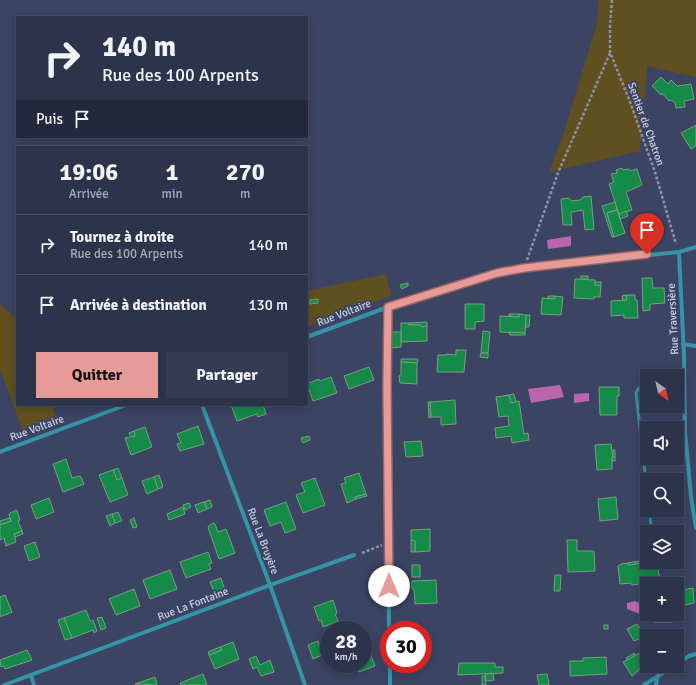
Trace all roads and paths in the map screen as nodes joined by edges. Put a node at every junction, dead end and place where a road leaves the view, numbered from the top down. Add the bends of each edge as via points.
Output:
1 (612, 0) edge
2 (610, 52) junction
3 (696, 247) edge
4 (679, 252) junction
5 (524, 268) junction
6 (388, 307) junction
7 (308, 337) edge
8 (683, 344) junction
9 (696, 346) edge
10 (684, 369) edge
11 (684, 383) edge
12 (640, 388) edge
13 (123, 406) edge
14 (202, 406) edge
15 (0, 452) edge
16 (645, 473) edge
17 (696, 528) edge
18 (389, 543) junction
19 (354, 556) joint
20 (270, 585) junction
21 (389, 621) edge
22 (696, 654) edge
23 (684, 659) edge
24 (390, 673) edge
25 (664, 673) edge
26 (31, 675) junction
27 (657, 678) junction
28 (4, 685) edge
29 (34, 685) edge
30 (304, 685) edge
31 (390, 685) edge
32 (644, 685) edge
33 (656, 685) edge

1 - 2 path, Sentier de Chatron
2 - 4 path, Sentier de Chatron via 652,165
2 - 5 path via 558,173
3 - 4 street, Rue Voltaire
4 - 5 street, Rue Voltaire
4 - 8 street, Rue Traversière
5 - 6 street, Rue Voltaire via 497,273
6 - 7 street, Rue Voltaire
6 - 18 street
8 - 9 street
8 - 10 street, Rue Traversière
11 - 17 street, Rue Traversière via 685,431
12 - 16 lane via 636,393
13 - 15 street, Rue Voltaire
14 - 20 street, Rue La Bruyère
18 - 19 path
18 - 21 street
19 - 20 street, Rue La Fontaine
20 - 26 street, Rue La Fontaine
20 - 30 street, Rue La Bruyère
22 - 23 street
24 - 31 street
25 - 27 street
26 - 28 street, Rue La Fontaine
26 - 29 street
27 - 32 street
27 - 33 street

